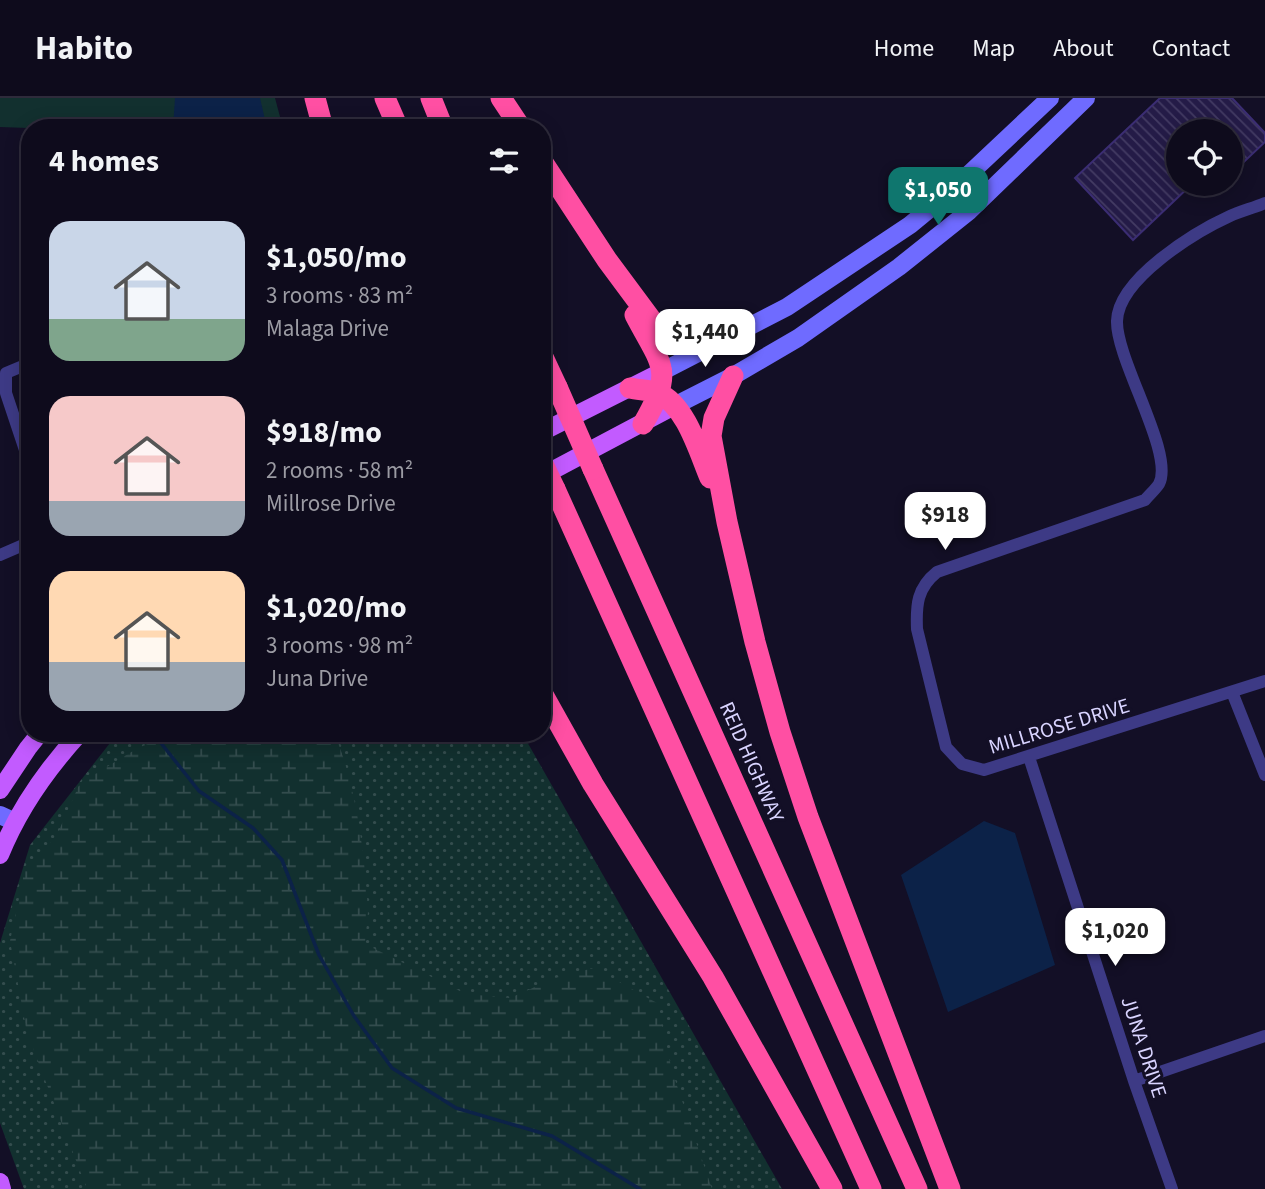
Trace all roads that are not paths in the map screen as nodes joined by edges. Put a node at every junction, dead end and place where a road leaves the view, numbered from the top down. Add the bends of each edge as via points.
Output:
1 (314, 98) edge
2 (386, 98) edge
3 (431, 98) edge
4 (501, 98) edge
5 (1050, 98) edge
6 (1086, 98) edge
7 (320, 119) edge
8 (394, 119) edge
9 (439, 119) edge
10 (515, 119) edge
11 (551, 175) edge
12 (1265, 203) edge
13 (607, 260) junction
14 (720, 342) junction
15 (21, 367) edge
16 (663, 371) junction
17 (551, 374) edge
18 (733, 376) junction
19 (630, 388) junction
20 (666, 400) junction
21 (643, 424) joint
22 (551, 428) edge
23 (21, 438) edge
24 (551, 481) edge
25 (551, 486) edge
26 (727, 522) junction
27 (21, 546) edge
28 (0, 555) edge
29 (1265, 681) edge
30 (1233, 692) junction
31 (551, 708) edge
32 (33, 742) edge
33 (72, 742) edge
34 (1029, 757) junction
35 (1265, 775) edge
36 (1, 786) edge
37 (6, 826) edge
38 (0, 855) edge
39 (1265, 1036) edge
40 (1134, 1081) junction
41 (0, 1182) edge
42 (2, 1189) edge
43 (832, 1189) edge
44 (871, 1189) edge
45 (917, 1189) edge
46 (950, 1189) edge
47 (1172, 1189) edge

1 - 7 highway
2 - 8 highway
3 - 9 highway
4 - 10 highway
5 - 14 main road via 910,225 787,307
6 - 18 main road via 934,240 799,338
11 - 13 highway
12 - 34 street, MILLROSE DRIVE via 1194,236 1132,286 1121,304 1117,322 1121,344 1161,460 1160,482 1145,500 937,572 919,593 917,629 946,747 962,764 984,770
13 - 14 highway via 668,337
13 - 16 highway
14 - 16 main road
15 - 23 street via 6,373 6,393
16 - 19 main road
16 - 20 highway
17 - 45 highway, REID HIGHWAY, bridge
18 - 20 main road
18 - 26 highway via 711,436
19 - 20 highway
19 - 22 main road
20 - 21 highway
20 - 26 highway via 687,422
21 - 24 main road
25 - 44 highway
26 - 46 highway via 755,642 808,817
27 - 28 street
29 - 30 street, MILLROSE DRIVE
30 - 34 street, MILLROSE DRIVE
30 - 35 street
31 - 43 highway via 713,977
32 - 36 main road
33 - 37 main road
34 - 40 street, JUNA DRIVE
37 - 38 main road
39 - 40 street
40 - 47 street, JUNA DRIVE
41 - 42 main road

